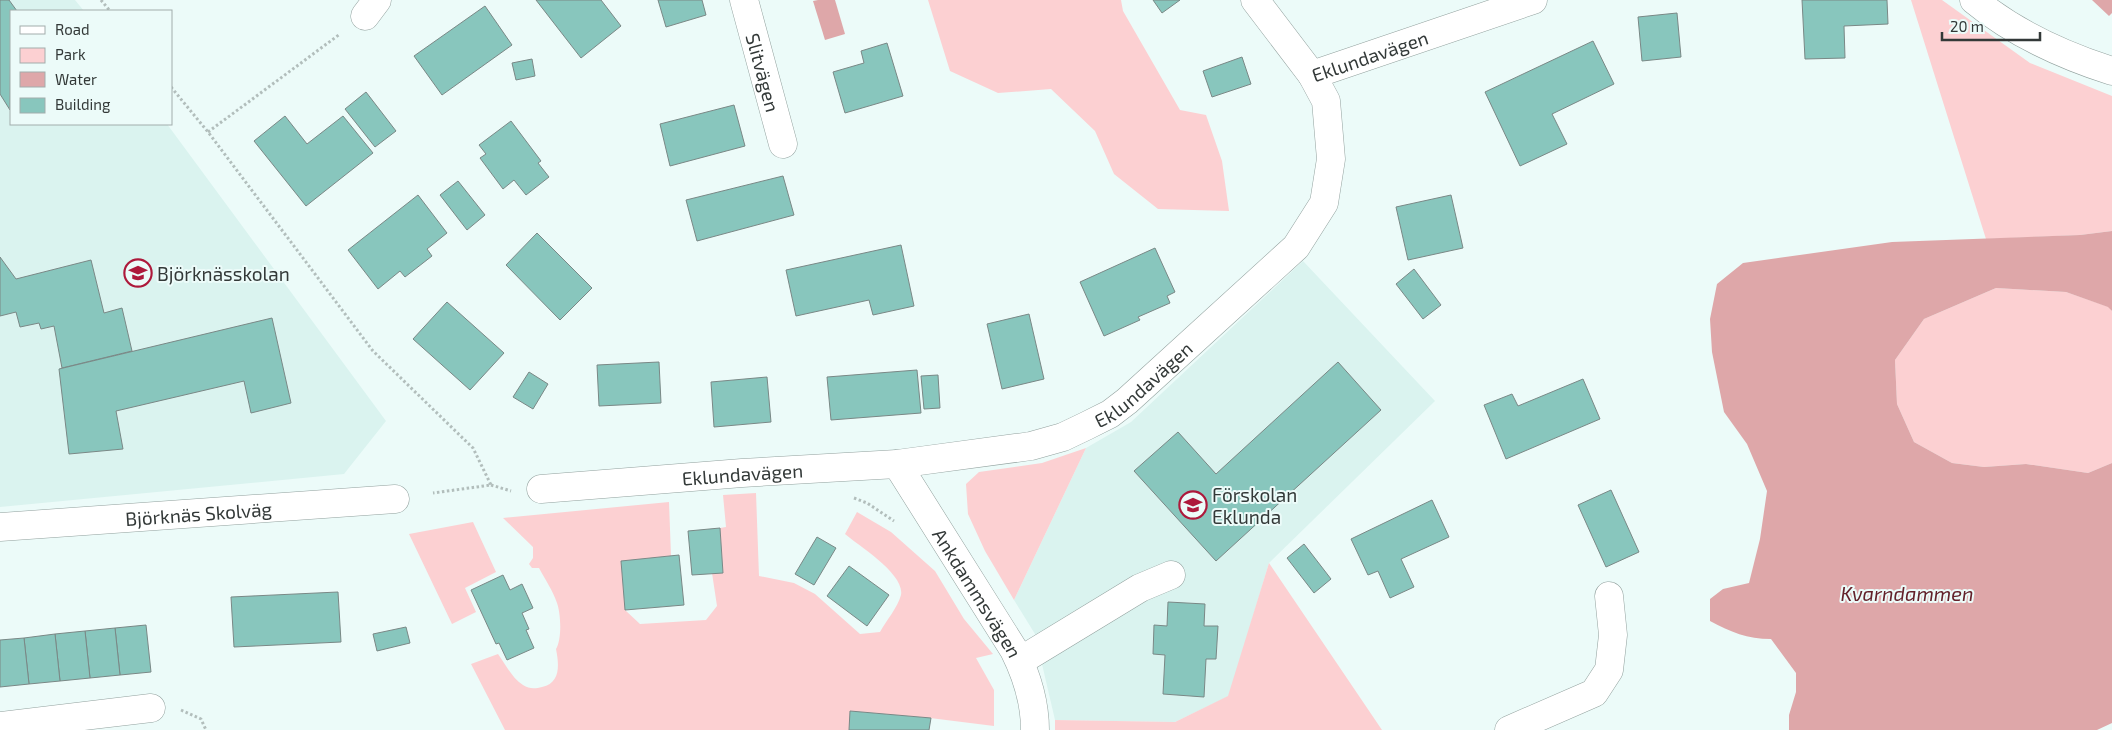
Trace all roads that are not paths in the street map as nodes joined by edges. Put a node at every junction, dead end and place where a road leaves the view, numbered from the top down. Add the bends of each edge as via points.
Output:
1 (744, 0) edge
2 (1255, 0) edge
3 (1533, 0) edge
4 (1974, 0) edge
5 (2112, 72) edge
6 (1312, 75) junction
7 (783, 144) dead end
8 (897, 464) junction
9 (541, 489) dead end
10 (395, 499) dead end
11 (0, 528) edge
12 (1171, 575) dead end
13 (1609, 596) dead end
14 (1020, 661) junction
15 (151, 708) dead end
16 (0, 726) edge
17 (1035, 730) edge
18 (1509, 730) edge

1 - 7 street, Slitvägen
2 - 6 street
3 - 6 street, Eklundavägen
4 - 5 street via 1993,16 2037,42
6 - 8 street, Eklundavägen via 1326,101 1330,167 1324,203 1289,252 1110,414 1062,437 1030,446
8 - 9 street, Eklundavägen
8 - 14 street, Ankdammsvägen
10 - 11 street, Björknäs Skolväg
12 - 14 street via 1140,588
13 - 18 street via 1613,635 1609,670 1594,693
14 - 17 street, Ankdammsvägen via 1035,712
15 - 16 street

